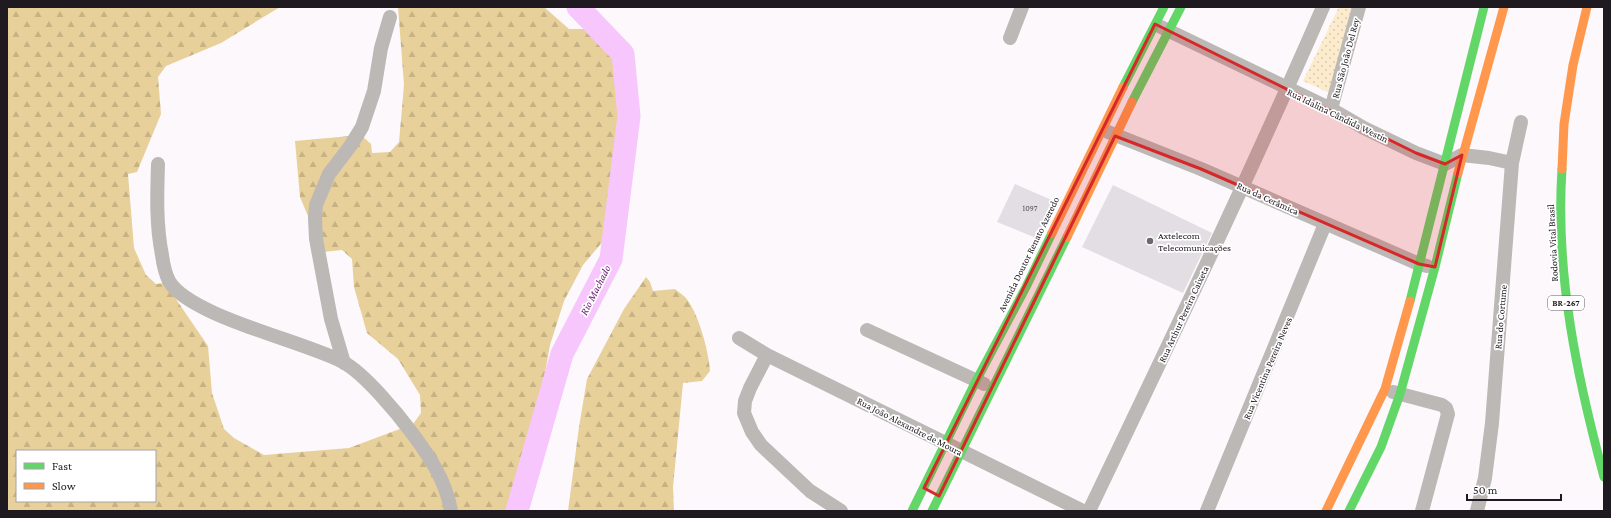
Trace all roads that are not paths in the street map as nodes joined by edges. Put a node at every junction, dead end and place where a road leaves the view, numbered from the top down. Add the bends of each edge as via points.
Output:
1 (1022, 7) edge
2 (1164, 7) edge
3 (1181, 7) edge
4 (1323, 7) edge
5 (1359, 7) edge
6 (1484, 7) edge
7 (1504, 7) edge
8 (1588, 7) edge
9 (390, 17) dead end
10 (1155, 24) junction
11 (1170, 31) junction
12 (1010, 38) dead end
13 (1136, 59) junction
14 (1152, 66) junction
15 (1288, 89) junction
16 (1120, 93) junction
17 (1134, 98) junction
18 (1331, 109) junction
19 (1521, 122) dead end
20 (1101, 129) junction
21 (1115, 136) junction
22 (1462, 155) junction
23 (158, 164) dead end
24 (1446, 164) junction
25 (1512, 164) junction
26 (1076, 182) junction
27 (1242, 187) junction
28 (1091, 189) junction
29 (1325, 224) junction
30 (1046, 246) junction
31 (1059, 252) junction
32 (1419, 264) junction
33 (1435, 267) junction
34 (1026, 287) junction
35 (1039, 293) junction
36 (1008, 321) junction
37 (1022, 328) junction
38 (866, 330) dead end
39 (739, 338) dead end
40 (992, 352) junction
41 (767, 355) junction
42 (1007, 359) junction
43 (344, 363) junction
44 (976, 381) junction
45 (992, 388) junction
46 (1384, 389) junction
47 (1400, 394) junction
48 (967, 402) junction
49 (982, 409) junction
50 (945, 443) junction
51 (961, 452) junction
52 (1604, 477) edge
53 (924, 488) junction
54 (939, 496) junction
55 (451, 511) edge
56 (841, 511) edge
57 (912, 511) edge
58 (932, 511) edge
59 (1083, 511) edge
60 (1089, 511) edge
61 (1207, 511) edge
62 (1326, 511) edge
63 (1349, 511) edge
64 (1422, 511) edge
65 (1477, 511) edge

1 - 12 street
2 - 10 street, Avenida Doutor Renato Azeredo
3 - 11 street
4 - 15 street, Rua Arthur Pereira Caixeta
5 - 18 street, Rua São João Del Rey
6 - 24 street
7 - 22 street
8 - 52 street, Rodovia Vital Brasil / BR-267 via 1577,41 1565,125 1560,178 1562,255 1566,304 1578,376
9 - 43 street via 381,48 374,91 362,127 352,145 329,174 316,205 316,239 331,319
10 - 11 street, Rua Idalina Cândida Westin
10 - 13 street, Avenida Doutor Renato Azeredo
11 - 14 street
11 - 15 street, Rua Idalina Cândida Westin
13 - 14 street
13 - 16 street, Avenida Doutor Renato Azeredo
14 - 17 street
15 - 18 street, Rua Idalina Cândida Westin
15 - 27 street, Rua Arthur Pereira Caixeta
16 - 17 street
16 - 20 street, Avenida Doutor Renato Azeredo
17 - 21 street
18 - 24 street, Rua Idalina Cândida Westin via 1416,153
19 - 25 street, Rua do Cortume
20 - 21 street, Rua da Cerâmica
20 - 26 street, Avenida Doutor Renato Azeredo
21 - 27 street, Rua da Cerâmica via 1156,150
21 - 28 street
22 - 24 street
22 - 25 street
22 - 33 street
23 - 43 street via 158,234 164,267 174,289 185,298 219,315
24 - 32 street
25 - 65 street, Rua do Cortume via 1492,422 1485,478
26 - 28 street
26 - 30 street, Avenida Doutor Renato Azeredo
27 - 29 street, Rua da Cerâmica
27 - 60 street, Rua Arthur Pereira Caixeta
28 - 31 street
29 - 32 street, Rua da Cerâmica
29 - 61 street, Rua Vicentina Pereira Neves
30 - 31 street
30 - 34 street, Avenida Doutor Renato Azeredo
31 - 35 street
32 - 33 street, Rua da Cerâmica
32 - 46 street
33 - 47 street
34 - 35 street
34 - 36 street, Avenida Doutor Renato Azeredo
35 - 37 street
36 - 37 street
36 - 40 street, Avenida Doutor Renato Azeredo
37 - 42 street
38 - 44 street
39 - 41 street, Rua João Alexandre de Moura
40 - 42 street
40 - 44 street, Avenida Doutor Renato Azeredo
41 - 50 street, Rua João Alexandre de Moura
41 - 56 street via 745,401 744,413 752,432 761,445 810,491
42 - 45 street
43 - 55 street via 369,384 402,420 422,447 437,470 449,496
44 - 45 street
44 - 48 street, Avenida Doutor Renato Azeredo
45 - 49 street
46 - 47 street
46 - 62 street
47 - 63 street via 1381,447
47 - 64 street via 1442,405 1448,414
48 - 49 street
48 - 50 street, Avenida Doutor Renato Azeredo
49 - 51 street
50 - 51 street, Rua João Alexandre de Moura
50 - 53 street, Avenida Doutor Renato Azeredo
51 - 54 street
51 - 59 street, Rua João Alexandre de Moura
53 - 54 street
53 - 57 street, Avenida Doutor Renato Azeredo
54 - 58 street

